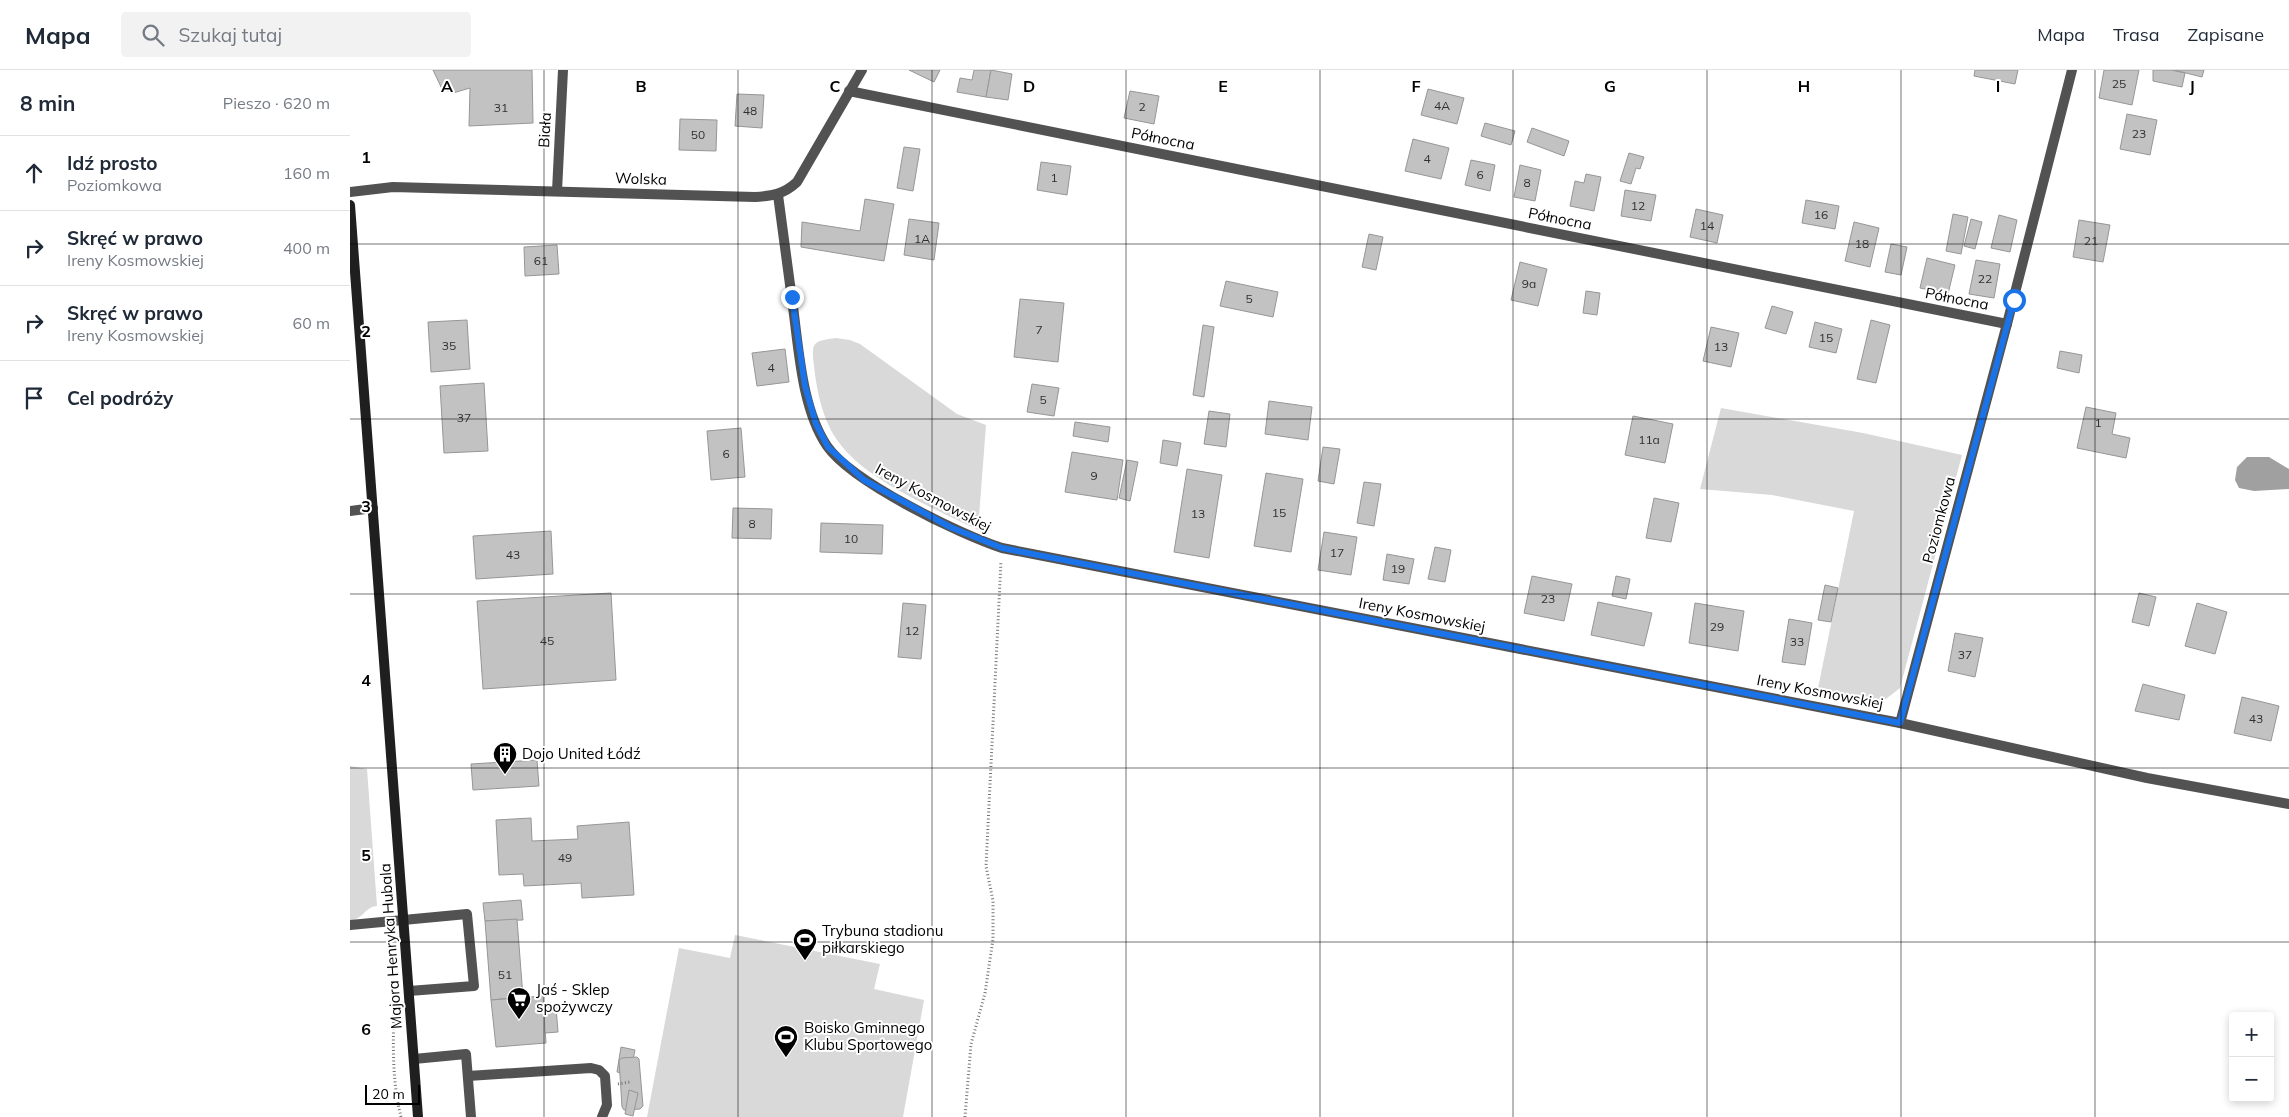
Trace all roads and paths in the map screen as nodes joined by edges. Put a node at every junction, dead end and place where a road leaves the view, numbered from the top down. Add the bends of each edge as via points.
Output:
1 (563, 70) edge
2 (862, 70) edge
3 (2072, 70) edge
4 (850, 91) junction
5 (557, 191) junction
6 (350, 192) edge
7 (778, 195) junction
8 (350, 205) edge
9 (2007, 324) junction
10 (373, 508) junction
11 (350, 511) edge
12 (1002, 548) junction
13 (1900, 723) junction
14 (2289, 804) edge
15 (404, 919) junction
16 (350, 925) edge
17 (409, 991) junction
18 (395, 1000) dead end
19 (414, 1059) junction
20 (468, 1076) junction
21 (401, 1117) edge
22 (418, 1117) edge
23 (471, 1117) edge
24 (602, 1117) edge
25 (965, 1117) edge

1 - 5 street, Biała
2 - 4 street
3 - 9 street, Północna
4 - 7 street via 797,182
4 - 9 street, Północna
5 - 6 street, Wolska via 393,187
5 - 7 street, Wolska
7 - 12 street, Ireny Kosmowskiej via 805,386 816,424 828,447 864,480 950,527
8 - 10 main road, Majora Henryka Hubala
9 - 13 street, Poziomkowa
10 - 11 street
10 - 15 main road, Majora Henryka Hubala
12 - 13 street, Ireny Kosmowskiej
12 - 25 path via 986,866 993,901 993,940 985,993 971,1044
13 - 14 street, Ireny Kosmowskiej via 2147,778
15 - 16 street
15 - 17 main road, Majora Henryka Hubala
15 - 17 street via 467,914 474,986
17 - 19 main road, Majora Henryka Hubala
18 - 21 path via 393,1044 396,1099
19 - 20 street via 466,1054
19 - 22 main road, Majora Henryka Hubala
20 - 23 street
20 - 24 street via 599,1070 605,1076 607,1105

